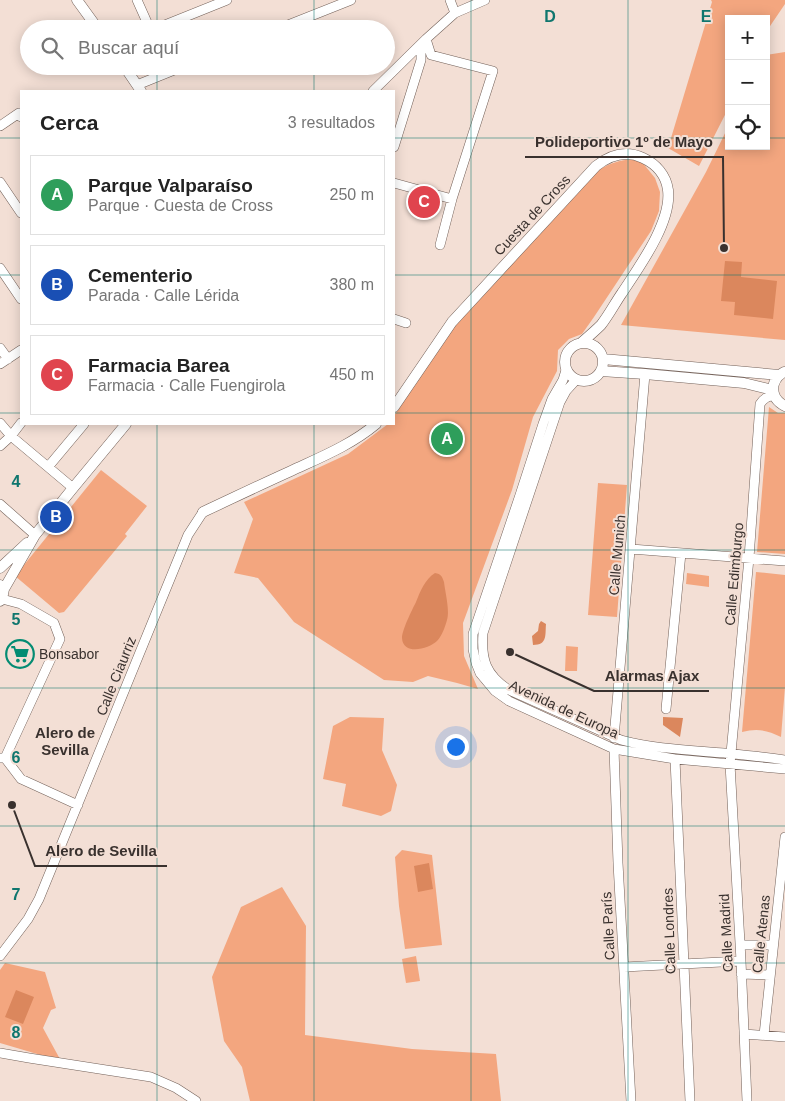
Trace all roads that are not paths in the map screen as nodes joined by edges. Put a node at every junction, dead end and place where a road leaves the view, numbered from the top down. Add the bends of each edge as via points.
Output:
1 (78, 0) edge
2 (137, 0) edge
3 (227, 0) edge
4 (351, 0) edge
5 (450, 0) edge
6 (485, 0) edge
7 (455, 13) junction
8 (92, 20) edge
9 (146, 20) edge
10 (177, 20) edge
11 (301, 20) edge
12 (423, 42) junction
13 (395, 69) edge
14 (130, 75) edge
15 (166, 75) edge
16 (389, 75) edge
17 (139, 88) edge
18 (374, 90) edge
19 (20, 115) edge
20 (0, 126) edge
21 (395, 144) edge
22 (0, 182) edge
23 (395, 183) edge
24 (452, 199) junction
25 (20, 212) edge
26 (440, 245) dead end
27 (0, 268) edge
28 (20, 298) edge
29 (395, 319) edge
30 (406, 323) dead end
31 (600, 326) junction
32 (581, 343) junction
33 (0, 348) edge
34 (597, 348) junction
35 (20, 351) edge
36 (602, 359) junction
37 (4, 362) edge
38 (566, 370) junction
39 (601, 371) junction
40 (782, 373) edge
41 (645, 374) junction
42 (576, 380) junction
43 (773, 393) junction
44 (395, 406) edge
45 (785, 406) edge
46 (0, 423) edge
47 (20, 424) edge
48 (83, 425) edge
49 (125, 425) edge
50 (375, 425) edge
51 (10, 436) junction
52 (0, 446) edge
53 (48, 467) junction
54 (73, 488) junction
55 (2, 508) edge
56 (203, 512) joint
57 (35, 535) junction
58 (631, 548) junction
59 (681, 553) junction
60 (750, 558) junction
61 (785, 561) edge
62 (0, 568) edge
63 (1, 593) edge
64 (666, 709) dead end
65 (614, 738) junction
66 (614, 749) junction
67 (731, 754) junction
68 (3, 758) edge
69 (675, 759) junction
70 (785, 760) edge
71 (730, 764) junction
72 (785, 769) edge
73 (78, 805) junction
74 (785, 837) edge
75 (740, 945) junction
76 (774, 945) junction
77 (0, 956) edge
78 (741, 961) junction
79 (684, 964) junction
80 (624, 967) junction
81 (741, 974) junction
82 (770, 975) junction
83 (744, 1034) junction
84 (764, 1035) junction
85 (785, 1037) edge
86 (0, 1052) edge
87 (196, 1101) edge
88 (631, 1101) edge
89 (690, 1101) edge
90 (747, 1101) edge

1 - 8 street
2 - 9 street
3 - 10 street
4 - 11 street
5 - 7 street
6 - 7 street
7 - 12 street
12 - 13 street
12 - 21 street via 421,60
12 - 24 street via 431,55 493,72
14 - 17 street
15 - 17 street
16 - 18 street
19 - 20 street
22 - 25 street
23 - 24 street
24 - 26 street
27 - 28 street
29 - 30 street
31 - 32 street, Cuesta de Cross
31 - 34 street, Cuesta de Cross
31 - 44 street, Cuesta de Cross via 652,245 666,211 668,191 665,179 649,161 633,154 620,154 596,166 452,322
32 - 34 street
32 - 38 street via 568,352
33 - 37 street
34 - 36 street
35 - 37 street
36 - 39 street
36 - 40 street
38 - 42 street
38 - 66 street, Avenida de Europa via 543,424 472,634 473,649 480,673 494,692
39 - 41 street
39 - 42 street via 586,381
40 - 43 street via 775,379
41 - 43 street via 744,383
41 - 58 street, Calle Munich
42 - 65 street, Avenida de Europa via 560,402 552,425 483,633 483,654 490,672 509,690
43 - 45 street
43 - 60 street, Calle Edimburgo via 760,404
46 - 51 street
47 - 51 street
48 - 53 street
49 - 54 street
50 - 56 street via 340,448
51 - 52 street
51 - 53 street
53 - 54 street
54 - 57 street
55 - 57 street
56 - 73 street, Calle Ciaurriz via 188,535
57 - 62 street
57 - 63 street
58 - 59 street
58 - 65 street, Calle Munich
59 - 60 street
59 - 64 street
60 - 61 street
60 - 67 street, Calle Edimburgo
63 - 68 street via 54,623 60,640
65 - 67 street, Avenida de Europa via 660,748
66 - 69 street, Avenida de Europa
66 - 80 street, Calle París
67 - 70 street, Avenida de Europa
67 - 71 street, Calle Edimburgo
68 - 73 street via 21,779
69 - 71 street, Avenida de Europa
69 - 79 street, Calle Londres
71 - 72 street, Avenida de Europa
71 - 75 street, Calle Madrid
73 - 77 street, Calle Ciaurriz via 39,899
74 - 76 street, Calle Atenas
75 - 76 street
75 - 78 street, Calle Madrid
76 - 82 street, Calle Atenas
78 - 79 street
78 - 81 street, Calle Madrid
79 - 80 street
79 - 89 street, Calle Londres
80 - 88 street, Calle París
81 - 82 street
81 - 83 street, Calle Madrid
82 - 84 street, Calle Atenas
83 - 84 street
83 - 90 street, Calle Madrid
84 - 85 street
86 - 87 street via 151,1077

